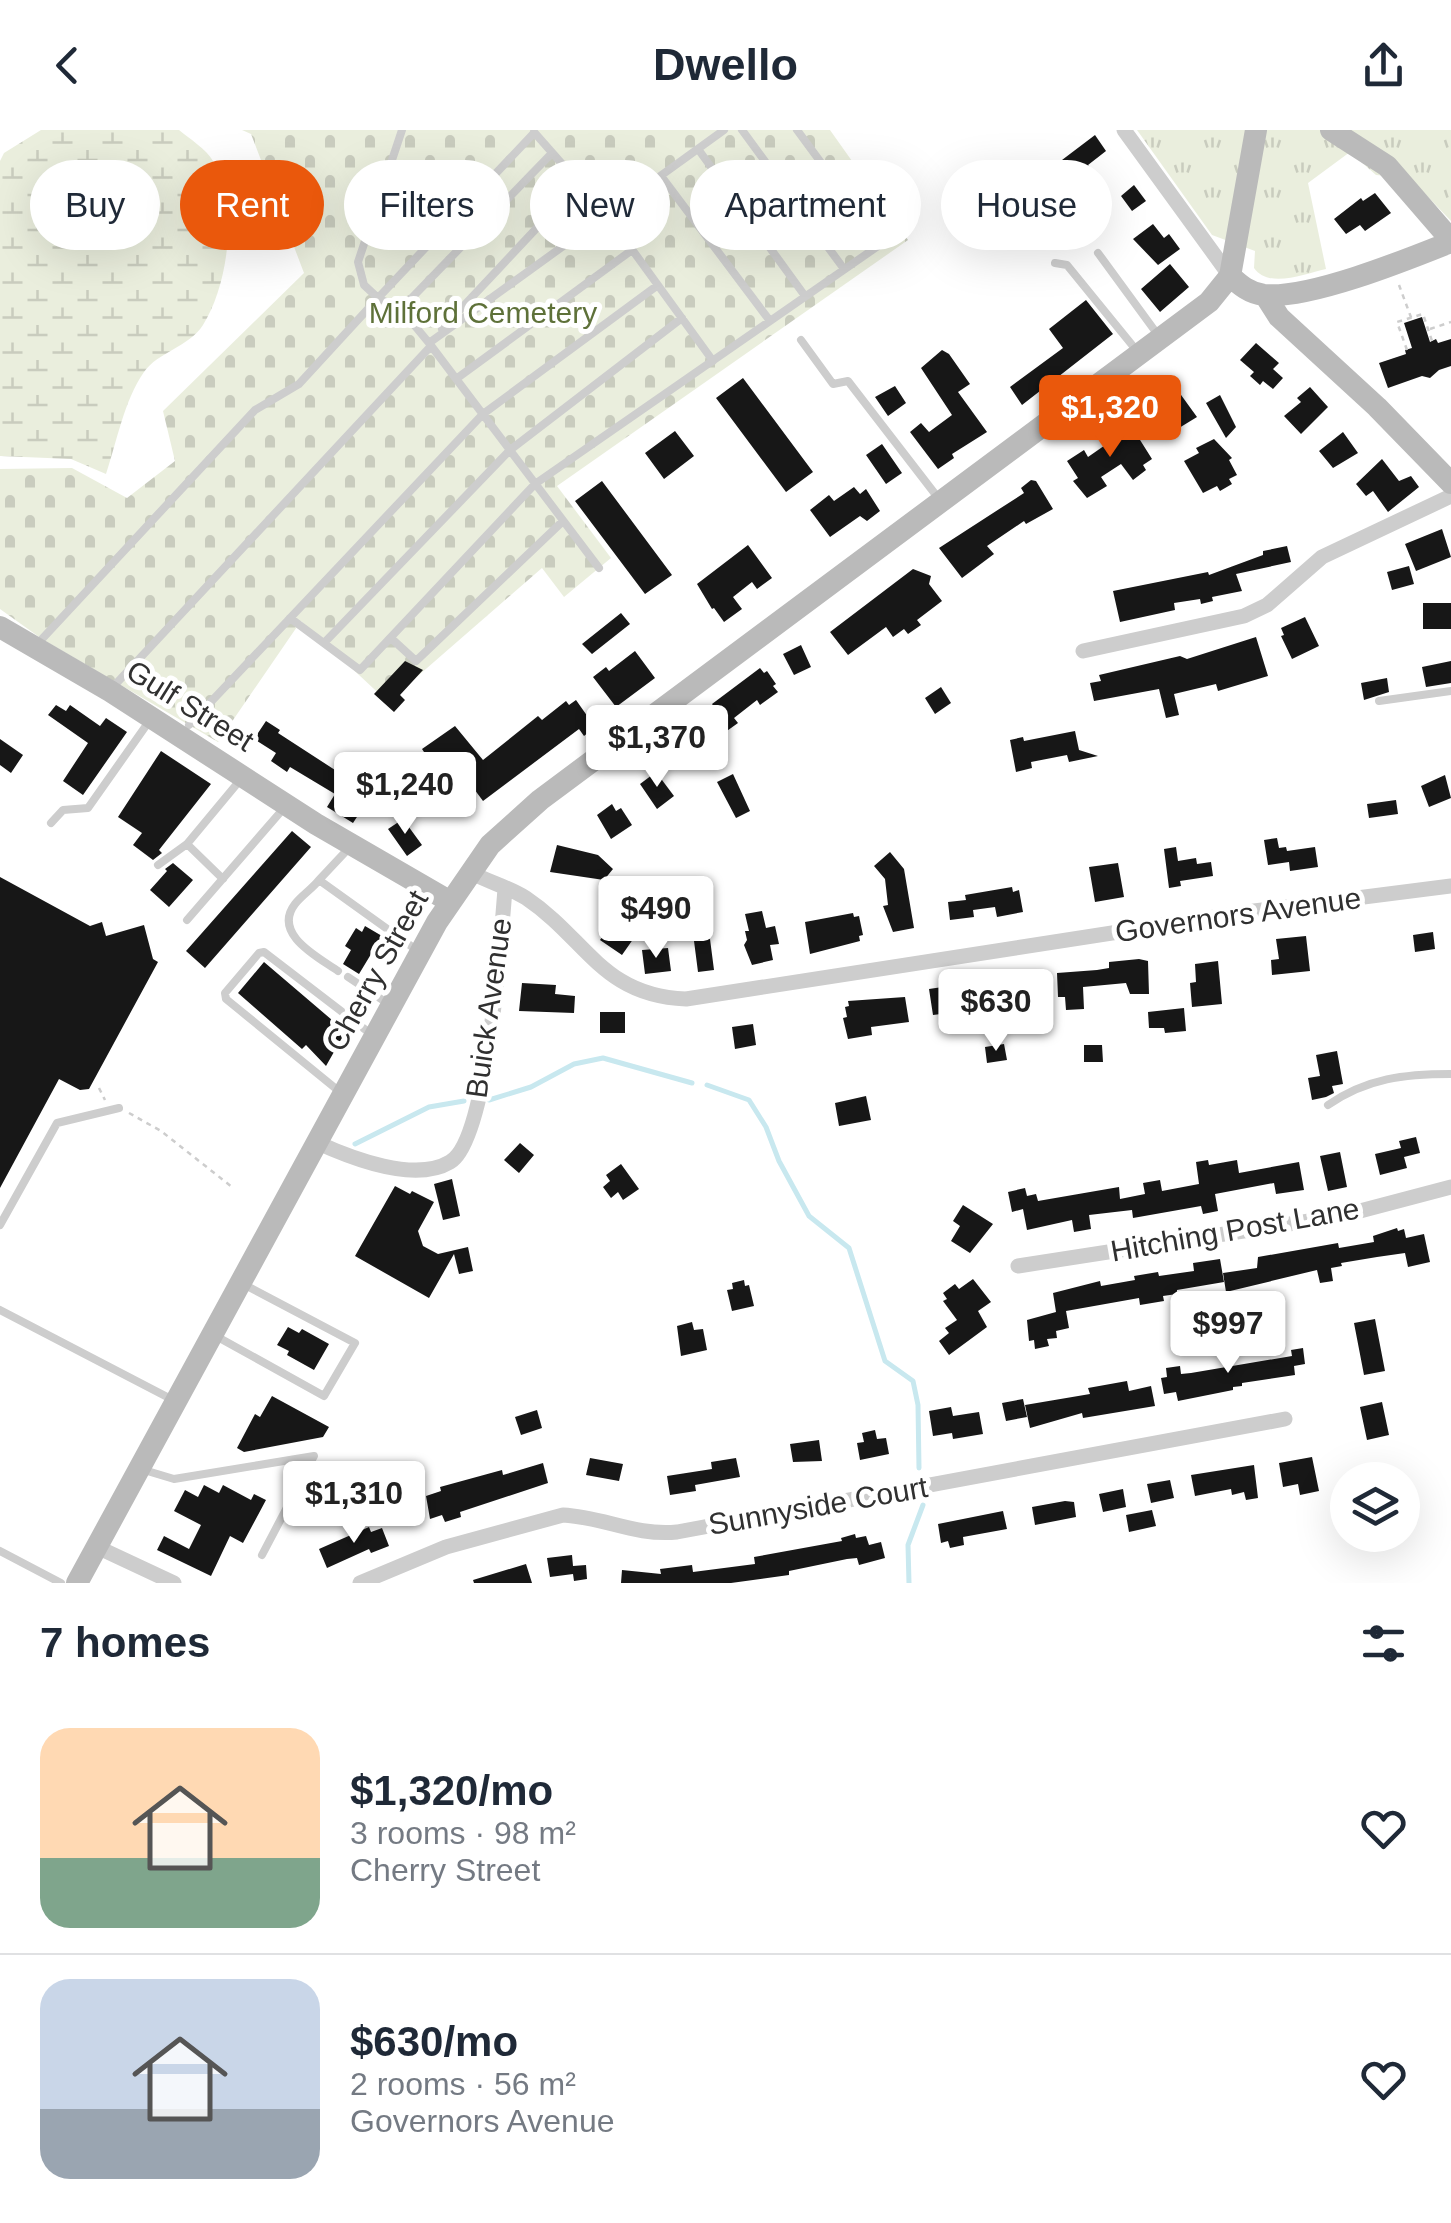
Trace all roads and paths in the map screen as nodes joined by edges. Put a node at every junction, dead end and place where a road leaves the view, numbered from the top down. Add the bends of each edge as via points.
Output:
1 (402, 130) edge
2 (724, 130) edge
3 (742, 130) edge
4 (798, 130) edge
5 (1124, 130) edge
6 (1256, 130) edge
7 (1331, 130) edge
8 (533, 132) edge
9 (698, 148) junction
10 (552, 153) junction
11 (558, 160) edge
12 (670, 169) edge
13 (670, 189) edge
14 (530, 235) edge
15 (1451, 241) edge
16 (559, 250) edge
17 (632, 250) joint
18 (1098, 253) dead end
19 (1055, 263) dead end
20 (844, 269) junction
21 (1396, 274) dead end
22 (1230, 276) junction
23 (658, 285) junction
24 (1265, 295) junction
25 (805, 296) junction
26 (378, 298) junction
27 (401, 309) junction
28 (682, 318) junction
29 (1412, 319) junction
30 (770, 321) junction
31 (1451, 322) edge
32 (1428, 330) junction
33 (1161, 338) junction
34 (801, 340) dead end
35 (1432, 341) dead end
36 (430, 344) junction
37 (1407, 350) dead end
38 (1140, 354) junction
39 (713, 360) junction
40 (456, 379) junction
41 (483, 414) junction
42 (510, 450) junction
43 (536, 484) junction
44 (1451, 484) edge
45 (1451, 496) edge
46 (942, 502) junction
47 (564, 521) junction
48 (599, 568) dead end
49 (290, 618) junction
50 (0, 628) edge
51 (392, 638) junction
52 (42, 640) dead end
53 (324, 643) junction
54 (1083, 651) dead end
55 (110, 691) junction
56 (1451, 691) edge
57 (1379, 701) dead end
58 (153, 717) junction
59 (188, 726) dead end
60 (244, 776) junction
61 (287, 804) junction
62 (51, 823) dead end
63 (187, 844) junction
64 (352, 845) junction
65 (158, 865) dead end
66 (470, 872) junction
67 (222, 879) junction
68 (319, 880) junction
69 (1451, 886) edge
70 (505, 889) junction
71 (449, 901) junction
72 (187, 920) dead end
73 (420, 952) junction
74 (338, 972) dead end
75 (348, 978) dead end
76 (392, 1006) junction
77 (375, 1036) junction
78 (1451, 1074) edge
79 (99, 1088) dead end
80 (344, 1094) junction
81 (1328, 1104) dead end
82 (119, 1108) junction
83 (318, 1143) junction
84 (232, 1187) dead end
85 (1451, 1187) edge
86 (0, 1225) edge
87 (1018, 1266) dead end
88 (242, 1283) junction
89 (0, 1310) edge
90 (214, 1335) junction
91 (177, 1402) junction
92 (1285, 1419) dead end
93 (140, 1469) junction
94 (97, 1547) junction
95 (0, 1551) edge
96 (262, 1554) dead end
97 (62, 1583) edge
98 (77, 1583) edge
99 (174, 1583) edge
100 (360, 1583) edge

1 - 26 lane via 358,262 364,286
2 - 9 lane
3 - 20 lane
4 - 20 lane via 881,244
5 - 22 street
6 - 22 main road
7 - 15 main road via 1387,166
8 - 10 lane
8 - 26 lane
9 - 12 lane
9 - 25 lane
10 - 11 lane
10 - 27 lane
13 - 30 lane
14 - 36 lane
15 - 24 main road via 1332,282
16 - 36 lane
17 - 23 lane
17 - 40 lane
18 - 33 lane
19 - 38 lane via 1067,265
20 - 25 lane
21 - 29 path
22 - 24 main road
22 - 33 main road, Cherry Street via 1209,302
23 - 28 lane
23 - 41 lane
24 - 44 main road via 1279,318
25 - 30 lane
26 - 27 lane
26 - 52 lane via 298,384 255,410
27 - 36 lane
28 - 39 lane
28 - 42 lane
29 - 32 path via 1423,314
29 - 37 path via 1397,322
30 - 39 lane
31 - 32 path
32 - 35 path
33 - 38 main road, Cherry Street
34 - 46 lane via 832,384 848,381
36 - 40 lane
36 - 55 lane
38 - 46 main road, Cherry Street
39 - 43 lane
40 - 41 lane
41 - 42 lane
41 - 49 lane
42 - 43 lane
42 - 53 lane
43 - 47 lane
43 - 51 lane
45 - 54 street via 1322,557 1278,597 1244,616
46 - 66 main road, Cherry Street via 540,800
47 - 48 lane
47 - 51 lane via 416,660
49 - 53 lane
49 - 59 lane
50 - 55 main road, Gulf Street
51 - 53 lane via 360,670
55 - 58 main road, Gulf Street
56 - 57 lane
58 - 60 main road, Gulf Street
58 - 62 lane via 88,808 63,810
60 - 61 main road, Gulf Street
60 - 63 lane
61 - 64 main road, Gulf Street
61 - 67 lane
63 - 65 lane
63 - 67 lane
64 - 68 lane
64 - 71 main road, Gulf Street
66 - 70 street, Governors Avenue
66 - 71 main road, Cherry Street
67 - 72 lane
68 - 73 lane
68 - 74 lane via 295,904 288,928
69 - 70 street, Governors Avenue via 686,999 627,986 530,901
70 - 83 street, Buick Avenue via 480,1096 455,1159 394,1168
71 - 73 main road, Cherry Street
73 - 76 main road, Cherry Street
75 - 76 lane
76 - 77 main road, Cherry Street
77 - 80 main road, Cherry Street
77 - 80 lane via 264,952 225,994
78 - 81 lane via 1394,1076
79 - 82 path
80 - 83 main road, Cherry Street
82 - 84 path via 161,1131
82 - 86 lane via 57,1122
83 - 88 main road, Cherry Street
85 - 87 street, Hitching Post Lane via 1341,1216
88 - 90 main road, Cherry Street
88 - 90 lane via 355,1343 324,1396
89 - 91 lane
90 - 91 main road, Cherry Street
91 - 93 main road, Cherry Street
92 - 100 street, Sunnyside Court via 677,1532 629,1531 564,1515 446,1547
93 - 94 main road, Cherry Street
93 - 96 lane via 174,1480 314,1456
94 - 98 main road, Cherry Street
94 - 99 street
95 - 97 lane

